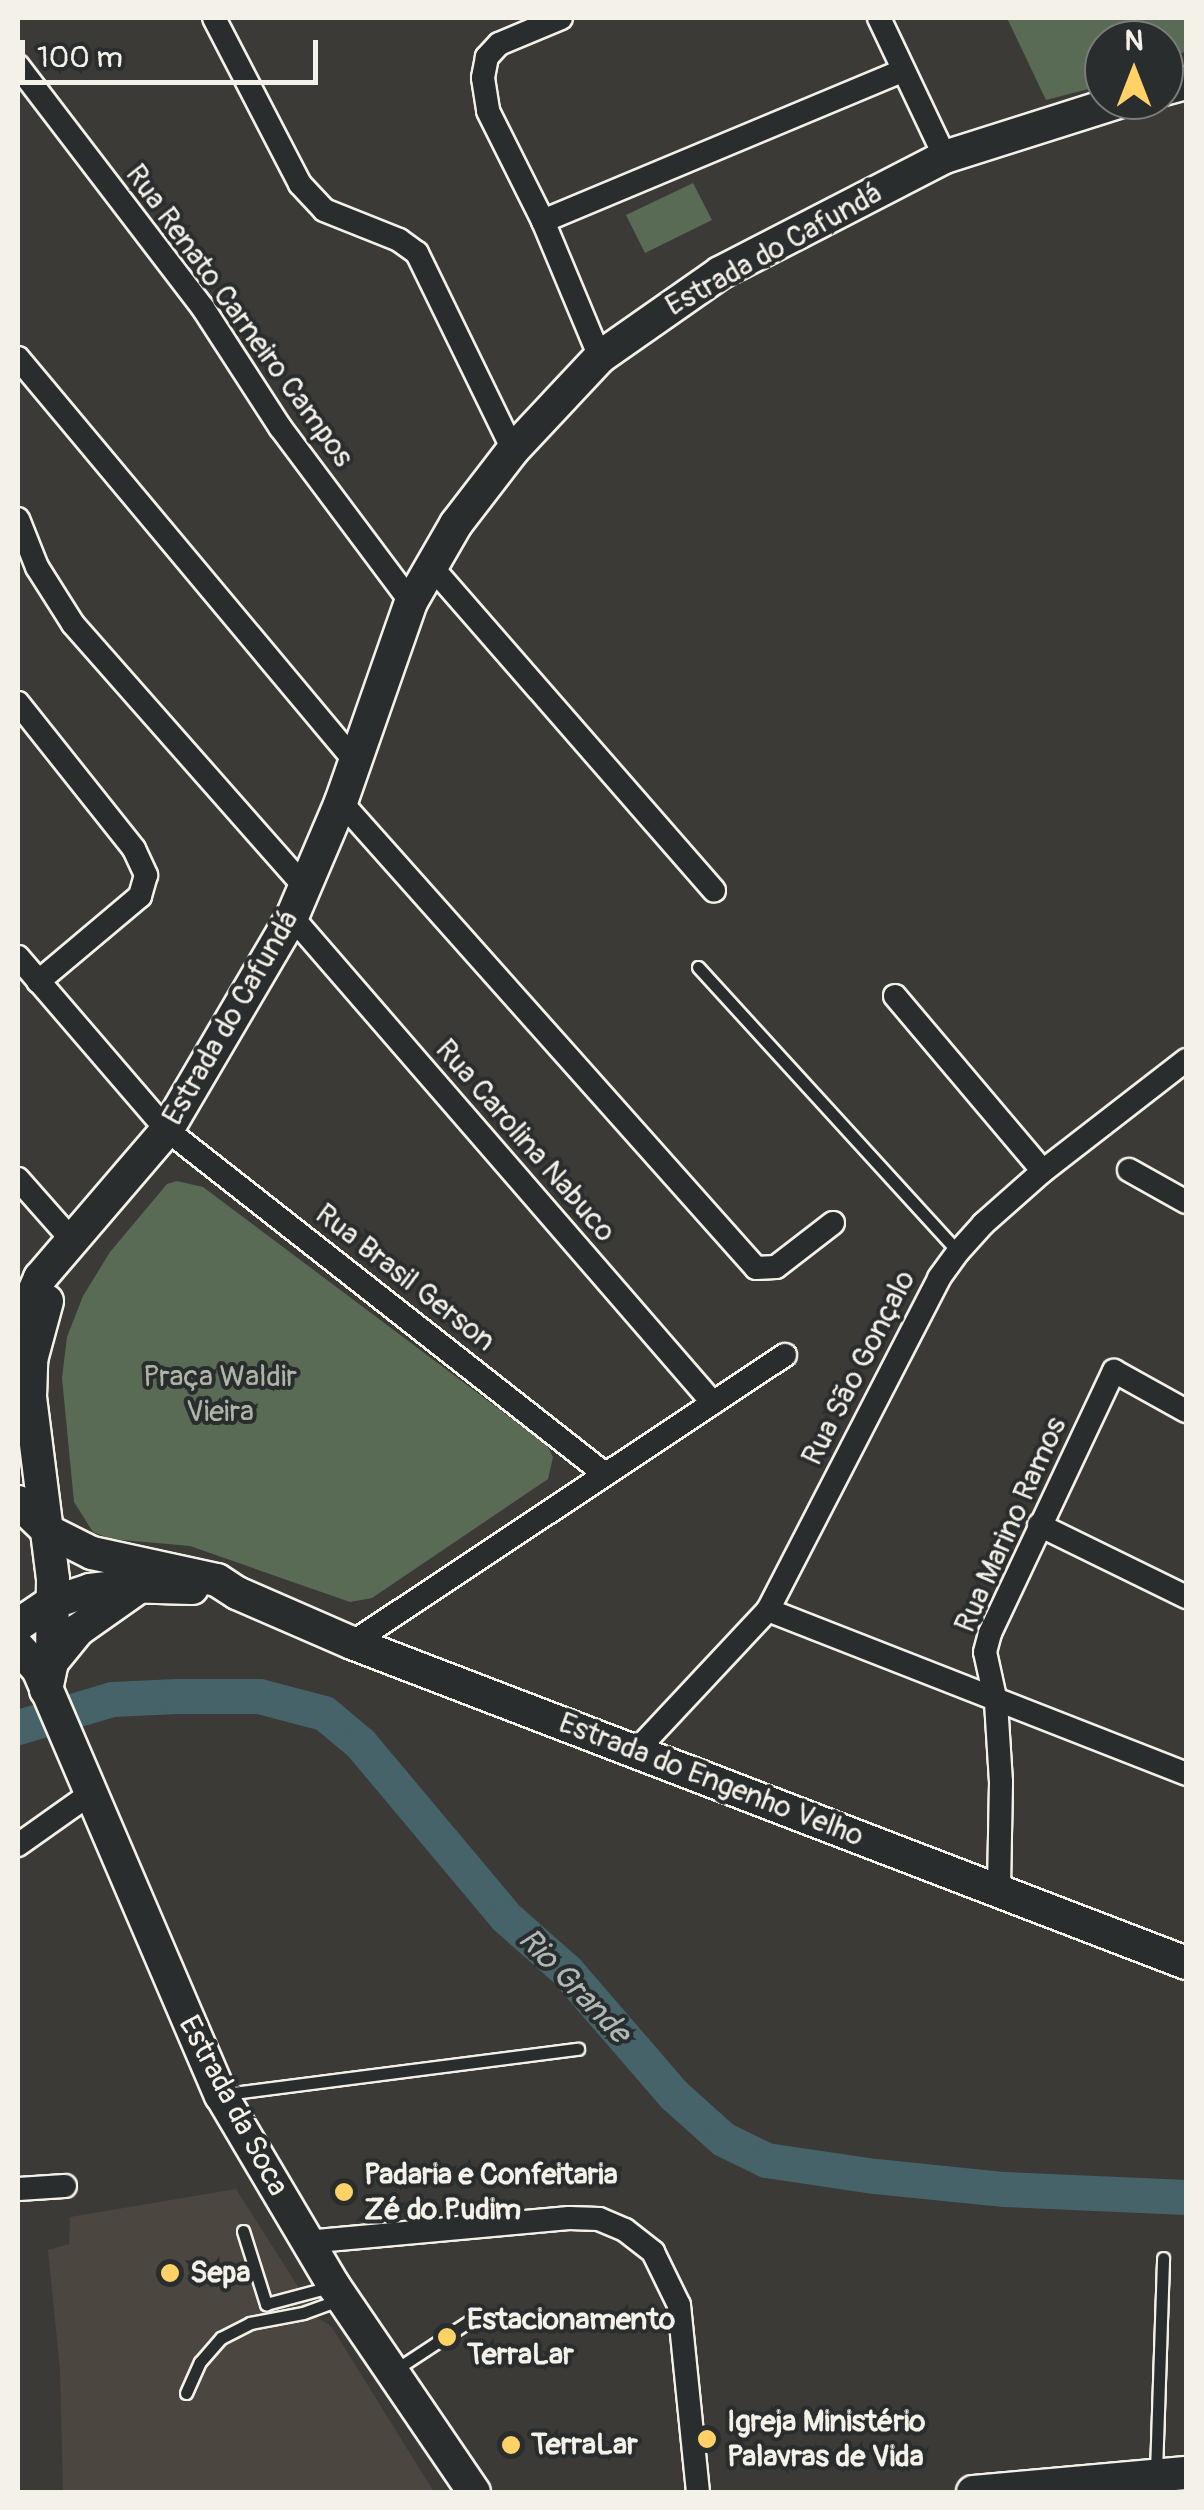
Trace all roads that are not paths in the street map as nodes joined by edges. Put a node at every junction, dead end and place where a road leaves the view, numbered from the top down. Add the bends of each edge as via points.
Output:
1 (214, 18) edge
2 (561, 18) edge
3 (878, 18) edge
4 (18, 66) edge
5 (901, 71) junction
6 (1084, 113) edge
7 (945, 157) junction
8 (543, 221) junction
9 (600, 357) junction
10 (18, 358) edge
11 (513, 450) junction
12 (18, 519) edge
13 (430, 564) junction
14 (411, 602) junction
15 (18, 703) edge
16 (354, 760) junction
17 (340, 802) junction
18 (714, 890) dead end
19 (298, 902) junction
20 (18, 957) edge
21 (698, 967) dead end
22 (38, 982) junction
23 (895, 996) dead end
24 (1186, 1060) edge
25 (168, 1130) junction
26 (1128, 1170) dead end
27 (1043, 1171) junction
28 (18, 1179) edge
29 (1186, 1202) edge
30 (833, 1223) dead end
31 (69, 1244) junction
32 (958, 1252) junction
33 (18, 1328) edge
34 (785, 1355) dead end
35 (713, 1403) junction
36 (1186, 1411) edge
37 (605, 1474) junction
38 (18, 1502) edge
39 (1039, 1525) junction
40 (48, 1531) junction
41 (142, 1586) junction
42 (237, 1593) junction
43 (1186, 1596) edge
44 (51, 1603) junction
45 (768, 1610) junction
46 (18, 1625) edge
47 (352, 1643) junction
48 (18, 1647) edge
49 (50, 1686) junction
50 (996, 1702) junction
51 (637, 1750) junction
52 (1186, 1774) edge
53 (83, 1780) junction
54 (18, 1845) edge
55 (999, 1887) junction
56 (1186, 1963) edge
57 (578, 2049) dead end
58 (221, 2095) junction
59 (65, 2186) dead end
60 (18, 2189) edge
61 (243, 2231) dead end
62 (306, 2242) junction
63 (1163, 2258) dead end
64 (338, 2292) junction
65 (266, 2304) junction
66 (471, 2320) dead end
67 (250, 2323) junction
68 (392, 2372) junction
69 (186, 2393) dead end
70 (1171, 2475) edge
71 (1086, 2488) edge
72 (474, 2492) edge
73 (698, 2492) edge
74 (973, 2492) edge
75 (989, 2492) edge

1 - 11 street via 300,184 324,210 417,253
2 - 8 street via 500,44 487,57 483,78 488,111
3 - 5 street
4 - 14 street, Rua Renato Carneiro Campos via 203,308 280,427
5 - 7 street
5 - 8 street
6 - 7 street, Estrada do Cafundá
7 - 9 street, Estrada do Cafundá via 720,273
8 - 9 street
9 - 11 street, Estrada do Cafundá
10 - 16 street
11 - 13 street, Estrada do Cafundá
12 - 19 street, Rua Carolina Nabuco via 73,624
13 - 14 street, Estrada do Cafundá
13 - 18 street
14 - 16 street, Estrada do Cafundá
15 - 22 street via 134,849 146,874 140,896
16 - 17 street, Estrada do Cafundá
17 - 19 street, Estrada do Cafundá
17 - 30 street via 756,1268 776,1267
19 - 25 street, Estrada do Cafundá
19 - 35 street, Rua Carolina Nabuco
20 - 22 street, Rua Brasil Gerson
21 - 32 lane
22 - 25 street, Rua Brasil Gerson
23 - 27 street
24 - 27 street, Rua São Gonçalo
25 - 31 street, Estrada do Cafundá
25 - 37 street, Rua Brasil Gerson
26 - 29 street
27 - 32 street, Rua São Gonçalo
28 - 31 street
31 - 33 street, Estrada do Cafundá via 40,1278
31 - 40 street, Estrada do Cafundá via 31,1360 32,1422
32 - 45 street, Rua São Gonçalo
34 - 35 street
35 - 37 street
36 - 39 street, Rua Marino Ramos via 1114,1372
37 - 47 street
38 - 40 street, Estrada do Engenho Velho
39 - 43 street
39 - 50 street, Rua Marino Ramos via 985,1652
40 - 42 street, Estrada do Engenho Velho via 92,1553 195,1572
40 - 44 street, Estrada do Cafundá
41 - 42 street, Estrada do Engenho Velho
41 - 44 street, Estrada do Engenho Velho via 90,1590
41 - 49 street via 78,1630
42 - 47 street, Estrada do Engenho Velho
44 - 46 street, Estrada do Engenho Velho
44 - 49 street, Estrada da Soca
45 - 50 street
45 - 51 street, Rua São Gonçalo
47 - 51 street, Estrada do Engenho Velho
48 - 49 street, Estrada da Soca
49 - 53 street, Estrada da Soca
50 - 52 street
50 - 55 street, Rua Marino Ramos
51 - 55 street, Estrada do Engenho Velho
53 - 54 street
53 - 58 street, Estrada da Soca
55 - 56 street, Estrada do Engenho Velho
57 - 58 lane
58 - 62 street, Estrada da Soca
59 - 60 street
61 - 65 lane
62 - 64 street, Estrada da Soca
62 - 73 street via 569,2218 599,2219 625,2230 653,2252 679,2305
63 - 70 lane
64 - 65 lane
64 - 67 lane via 303,2313
64 - 68 street, Estrada da Soca
65 - 67 lane
66 - 68 lane
67 - 69 lane via 221,2338
68 - 72 street, Estrada da Soca
70 - 71 street
71 - 75 street
74 - 75 street

